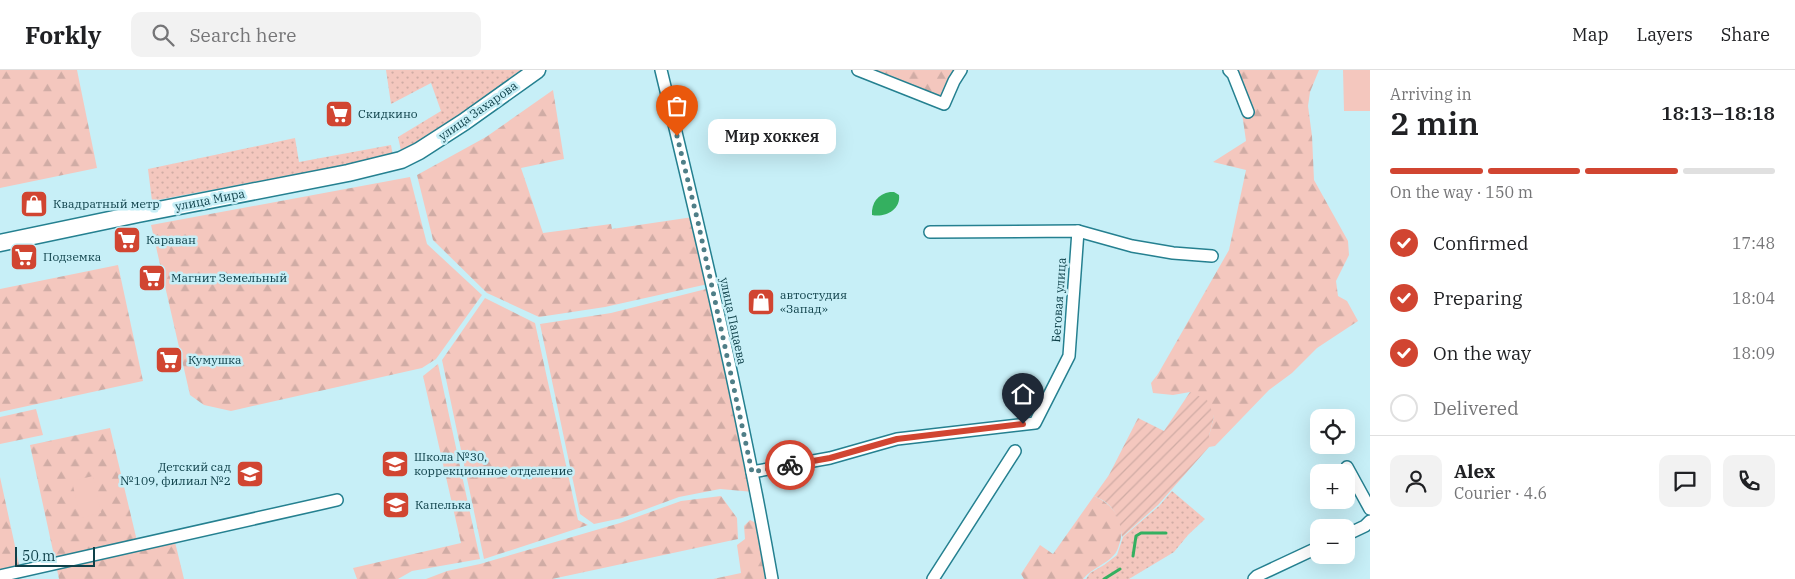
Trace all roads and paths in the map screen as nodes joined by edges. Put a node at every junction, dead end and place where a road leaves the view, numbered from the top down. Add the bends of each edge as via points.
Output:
1 (537, 70) edge
2 (661, 70) edge
3 (858, 70) edge
4 (961, 70) edge
5 (1229, 70) edge
6 (1248, 112) dead end
7 (419, 151) joint
8 (1078, 231) junction
9 (930, 232) dead end
10 (0, 243) edge
11 (1212, 256) dead end
12 (1015, 451) dead end
13 (752, 472) junction
14 (1355, 482) edge
15 (336, 500) dead end
16 (1370, 509) edge
17 (1370, 521) edge
18 (1355, 531) edge
19 (1310, 551) edge
20 (0, 576) edge
21 (772, 579) edge
22 (933, 579) edge
23 (1254, 579) edge

1 - 7 main road, улица Захарова
2 - 13 street, улица Пацаева via 698,222
3 - 4 street via 944,104
5 - 6 street
7 - 10 main road, улица Мира via 401,160 348,173
8 - 9 street
8 - 11 street via 1132,246
8 - 13 street, Беговая улица via 1069,356 1035,423 897,439 830,458
12 - 22 street
13 - 21 street, улица Пацаева
14 - 16 street
15 - 20 street
17 - 18 street
19 - 23 street

